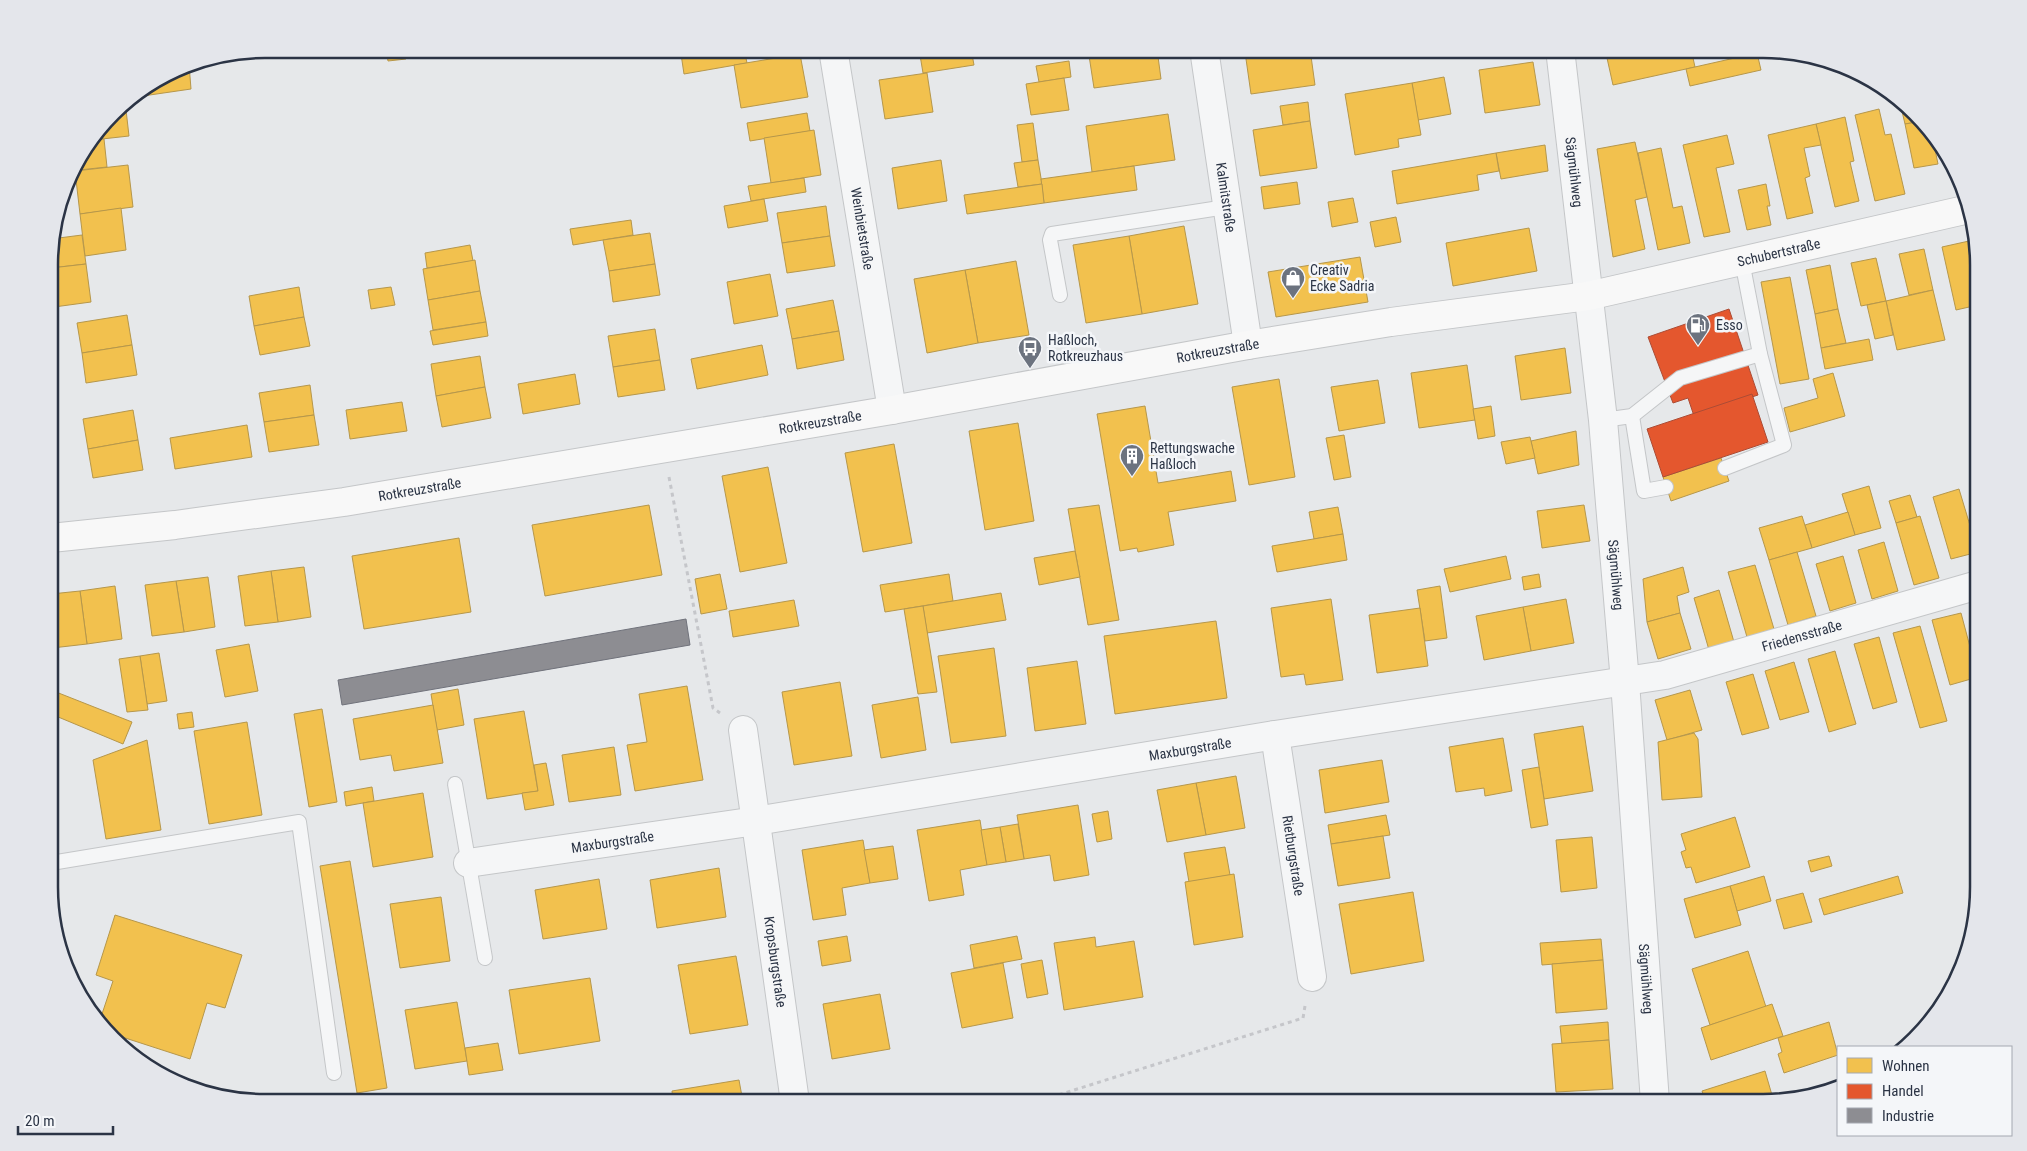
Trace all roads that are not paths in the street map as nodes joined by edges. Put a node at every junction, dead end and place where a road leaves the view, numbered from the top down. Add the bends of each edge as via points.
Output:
1 (834, 58) edge
2 (1205, 58) edge
3 (1561, 58) edge
4 (1226, 207) junction
5 (1962, 211) edge
6 (1742, 261) junction
7 (1060, 295) dead end
8 (1588, 296) junction
9 (1248, 345) junction
10 (1760, 354) junction
11 (892, 410) junction
12 (1632, 416) junction
13 (1603, 420) junction
14 (1724, 468) dead end
15 (1666, 487) dead end
16 (58, 537) edge
17 (1970, 587) edge
18 (1625, 682) junction
19 (743, 730) road end
20 (1275, 735) junction
21 (455, 784) dead end
22 (756, 820) junction
23 (58, 862) edge
24 (468, 863) junction
25 (485, 958) dead end
26 (1312, 977) road end
27 (334, 1073) dead end
28 (794, 1094) edge
29 (1654, 1094) edge

1 - 11 street, Weinbietstraße
2 - 4 street, Kalmitstraße
3 - 8 street, Sägmühlweg
4 - 7 lane via 1052,234 1050,240
4 - 9 street, Kalmitstraße
5 - 6 main road, Schubertstraße
6 - 8 main road, Schubertstraße
6 - 10 lane
8 - 9 main road, Rotkreuzstraße via 1390,322
8 - 13 street, Sägmühlweg
9 - 11 main road, Rotkreuzstraße
10 - 12 lane via 1680,378
10 - 14 lane via 1784,445
11 - 16 main road, Rotkreuzstraße via 334,503
12 - 13 lane
12 - 15 lane via 1644,491
13 - 18 street, Sägmühlweg
17 - 18 street, Friedensstraße via 1704,665
18 - 20 street, Maxburgstraße
18 - 29 street, Sägmühlweg
19 - 22 street
20 - 22 street, Maxburgstraße
20 - 26 street, Rietburgstraße
21 - 24 lane
22 - 24 street, Maxburgstraße
22 - 28 street, Kropsburgstraße
23 - 27 lane via 299,822
24 - 25 lane

